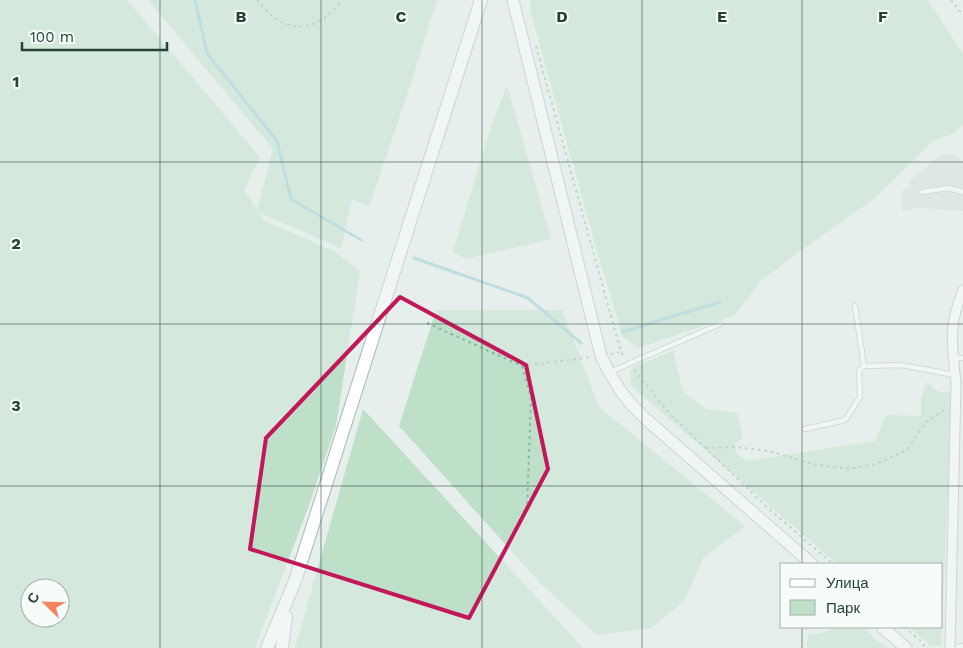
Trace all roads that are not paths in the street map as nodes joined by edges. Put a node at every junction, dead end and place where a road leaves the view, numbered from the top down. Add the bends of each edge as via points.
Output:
1 (481, 0) edge
2 (513, 0) edge
3 (922, 192) dead end
4 (963, 192) edge
5 (963, 290) edge
6 (856, 306) dead end
7 (720, 324) dead end
8 (953, 358) junction
9 (963, 358) edge
10 (864, 366) junction
11 (608, 372) junction
12 (955, 375) junction
13 (805, 429) dead end
14 (811, 563) edge
15 (295, 581) junction
16 (883, 628) edge
17 (957, 647) edge
18 (267, 648) edge
19 (282, 648) edge
20 (906, 648) edge

1 - 15 main road
2 - 11 street via 601,356
3 - 4 lane via 948,188
5 - 8 street via 951,330
6 - 10 lane
7 - 11 lane
8 - 9 lane
8 - 12 street
10 - 12 lane via 901,365
10 - 13 lane via 859,370 860,396 845,420
11 - 14 street via 642,415
12 - 17 street
15 - 18 main road
15 - 19 main road via 282,633
16 - 20 street

